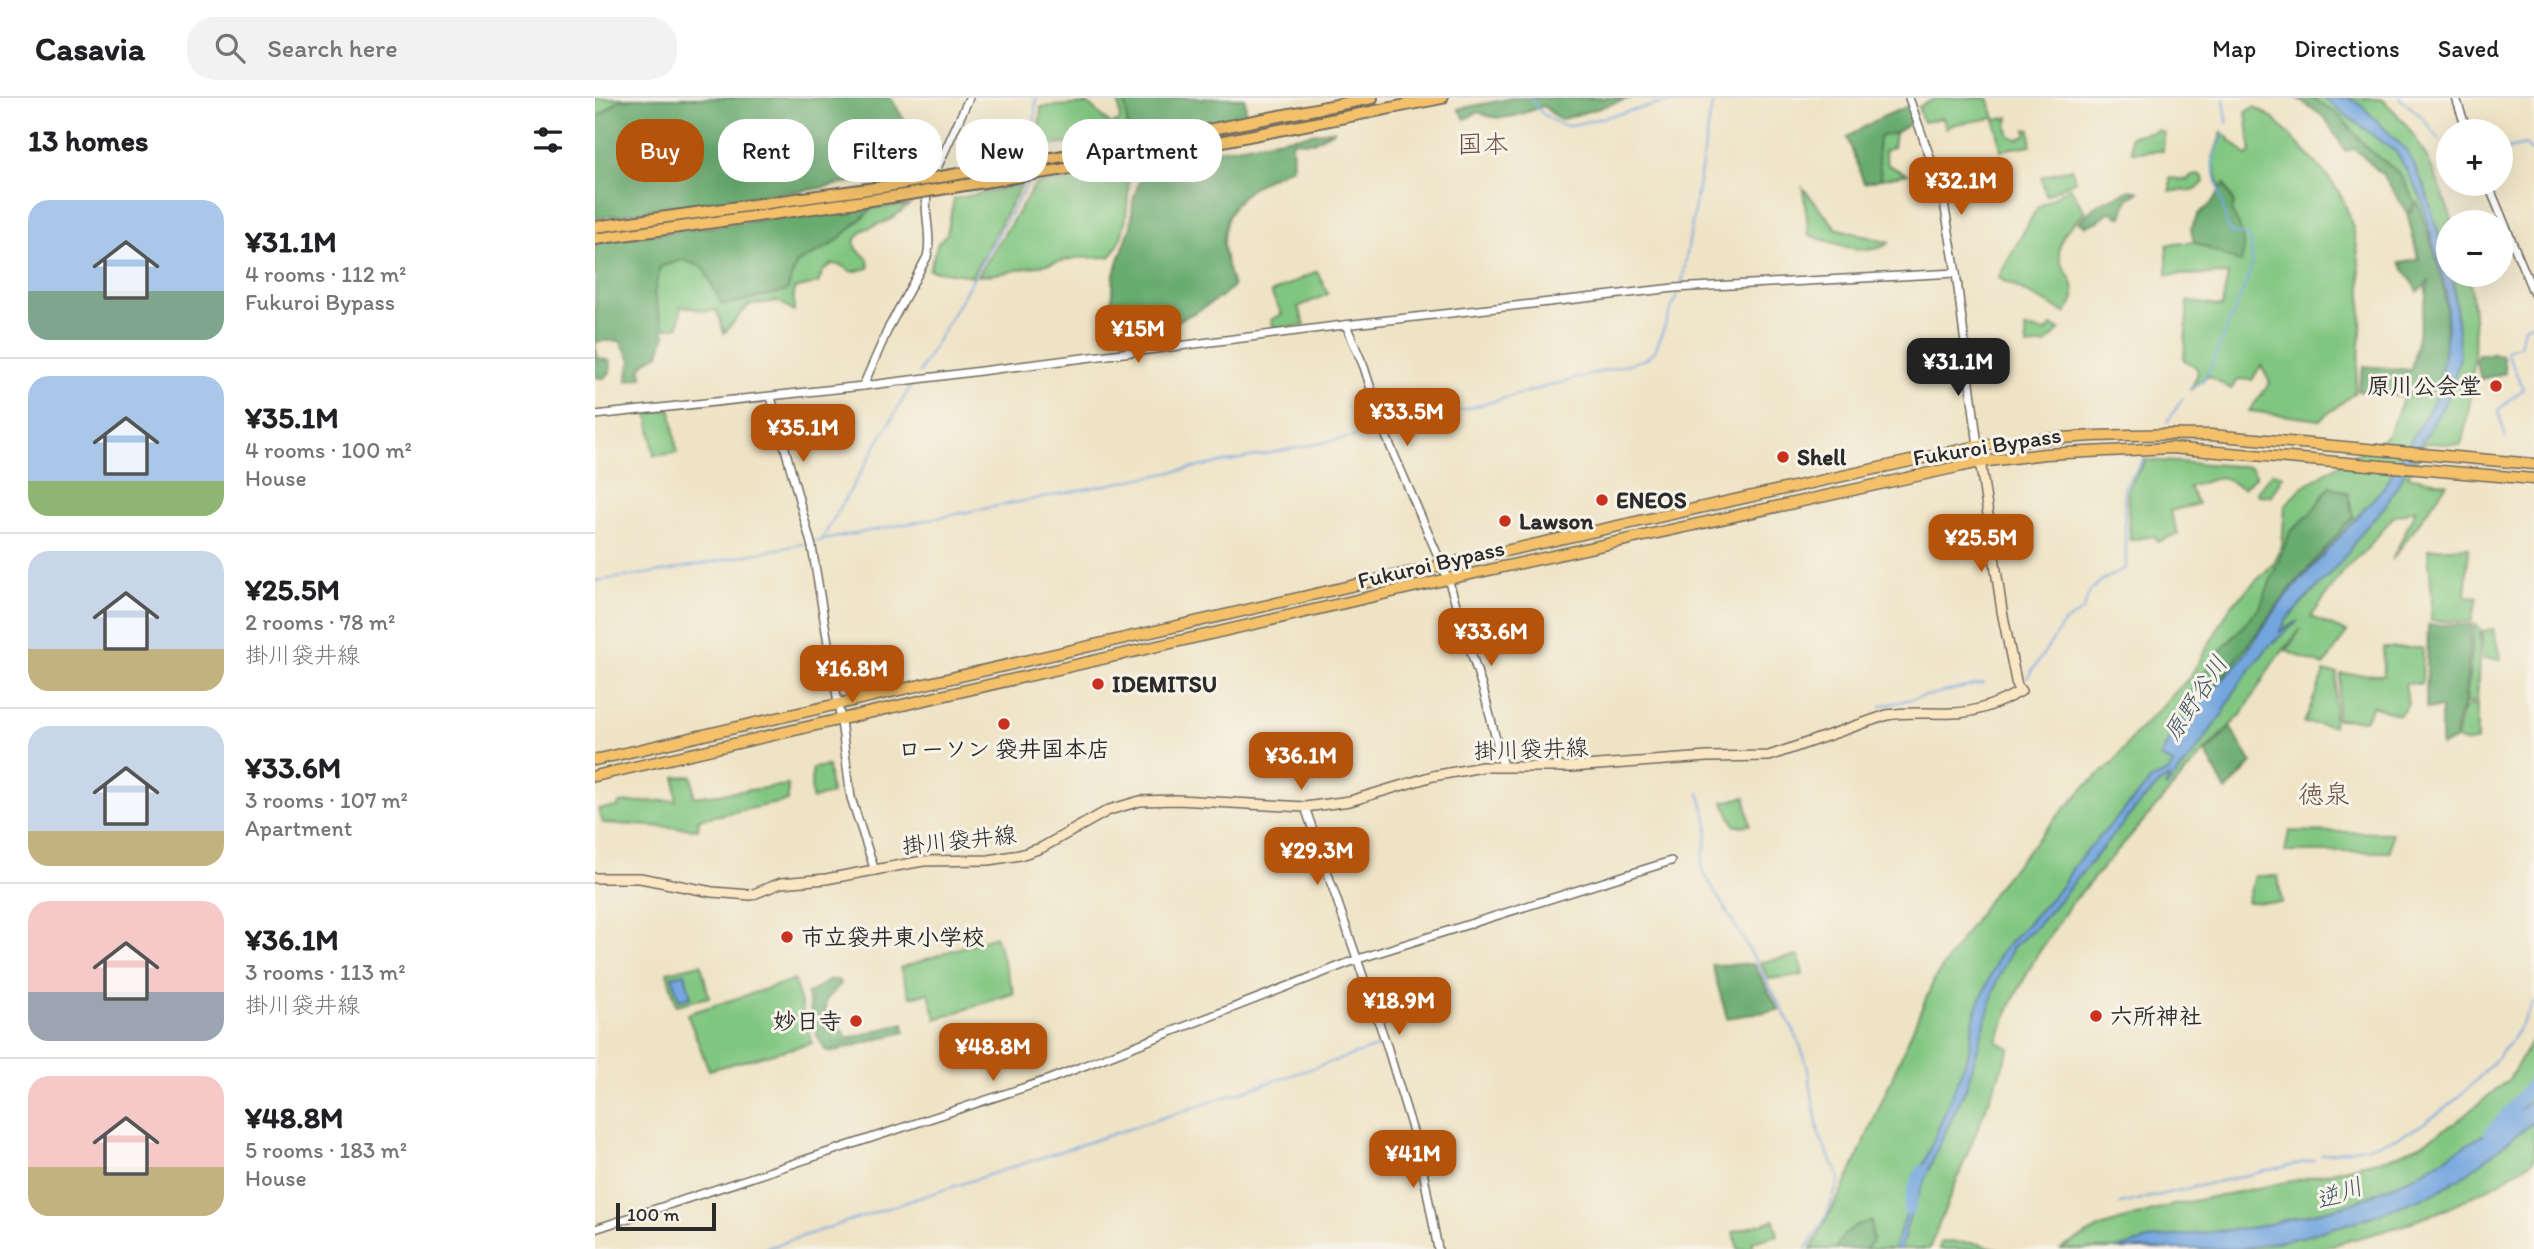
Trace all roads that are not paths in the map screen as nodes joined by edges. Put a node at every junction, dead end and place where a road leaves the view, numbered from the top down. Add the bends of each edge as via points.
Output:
1 (969, 98) edge
2 (1371, 98) edge
3 (1442, 98) edge
4 (1909, 98) edge
5 (2456, 98) edge
6 (2463, 119) edge
7 (883, 192) junction
8 (2493, 196) edge
9 (595, 227) edge
10 (595, 239) edge
11 (1955, 273) junction
12 (2534, 294) edge
13 (1346, 325) junction
14 (863, 386) junction
15 (771, 397) junction
16 (595, 415) edge
17 (1978, 446) junction
18 (1980, 462) junction
19 (2534, 464) edge
20 (2534, 479) edge
21 (1442, 565) junction
22 (1448, 579) junction
23 (838, 704) junction
24 (841, 721) junction
25 (595, 760) edge
26 (1503, 766) junction
27 (595, 776) edge
28 (1304, 807) junction
29 (1671, 861) dead end
30 (875, 871) junction
31 (595, 877) edge
32 (1358, 958) junction
33 (595, 1229) edge
34 (1438, 1249) edge

1 - 14 street via 928,191 927,257
2 - 7 highway, bridge
3 - 7 highway, bridge via 1152,155
4 - 11 street via 1942,191
5 - 6 street
7 - 9 highway
7 - 10 highway
8 - 12 street
11 - 13 street via 1681,288
11 - 17 street
13 - 14 street
13 - 21 street via 1386,436
14 - 15 street
15 - 16 street
15 - 23 street via 811,541
17 - 18 main road, 掛川袋井線
17 - 19 highway, Fukuroi Bypass via 2050,437 2211,435
17 - 21 highway, Fukuroi Bypass
18 - 20 highway, Fukuroi Bypass via 2171,448
18 - 22 highway, Fukuroi Bypass
18 - 26 main road, 掛川袋井線 via 2002,611 2021,691 1962,713 1887,715 1769,756 1571,767
21 - 22 street
21 - 23 highway, Fukuroi Bypass
22 - 24 highway, Fukuroi Bypass
22 - 26 street
23 - 24 street
23 - 25 highway, Fukuroi Bypass
24 - 27 highway, Fukuroi Bypass
24 - 30 street via 851,798
26 - 28 main road, 掛川袋井線 via 1464,769 1350,801
28 - 30 main road, 掛川袋井線 via 1140,801 1109,810 1020,855 923,861
28 - 32 street
29 - 32 street
30 - 31 main road, 掛川袋井線 via 781,883 751,895 640,878
32 - 33 street via 1050,1079
32 - 34 street via 1420,1155

